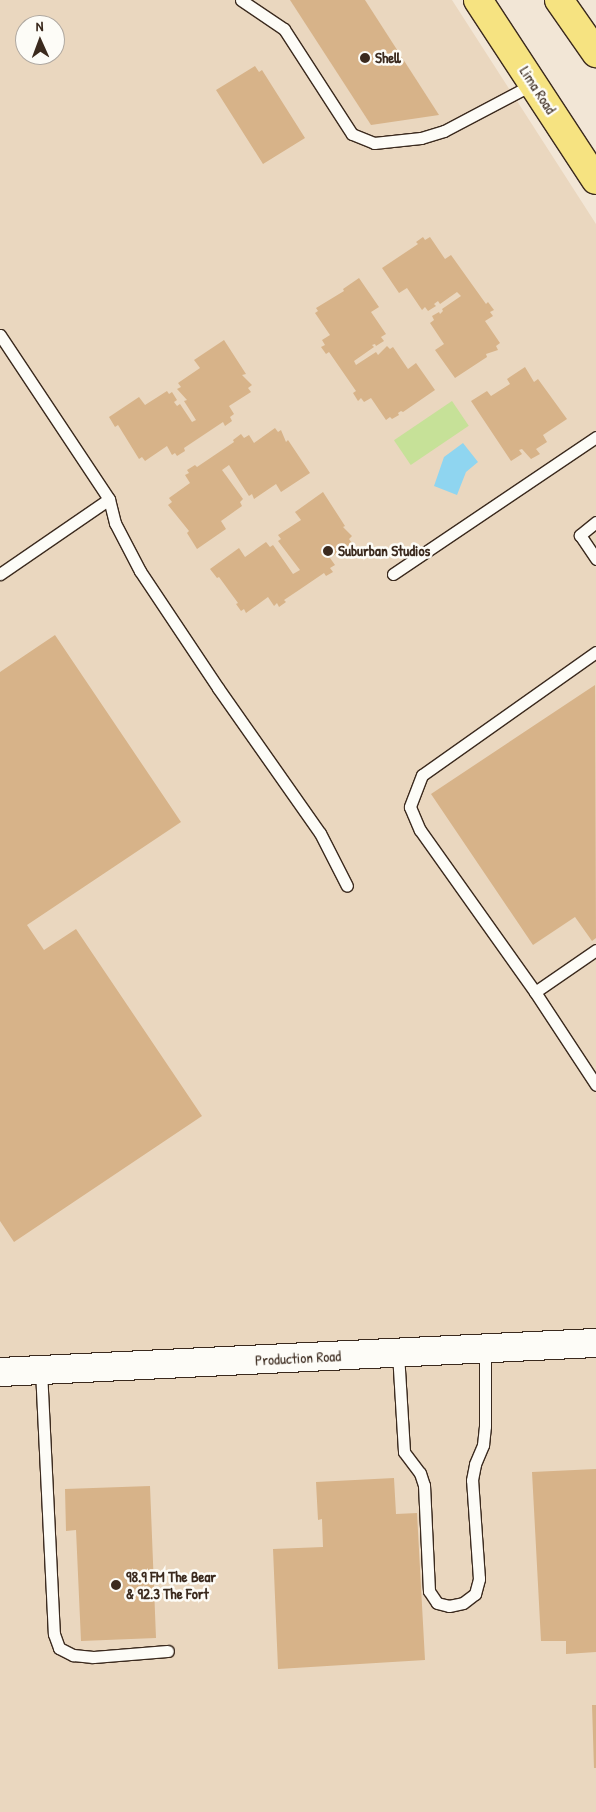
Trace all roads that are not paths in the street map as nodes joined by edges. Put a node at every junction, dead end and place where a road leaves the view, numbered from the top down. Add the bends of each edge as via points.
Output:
1 (241, 0) edge
2 (478, 0) edge
3 (559, 0) edge
4 (593, 40) edge
5 (534, 83) junction
6 (596, 180) edge
7 (0, 335) edge
8 (596, 437) edge
9 (109, 499) junction
10 (596, 522) edge
11 (596, 559) edge
12 (0, 574) edge
13 (393, 574) dead end
14 (596, 652) edge
15 (347, 886) dead end
16 (596, 950) edge
17 (535, 992) junction
18 (596, 1085) edge
19 (596, 1343) edge
20 (485, 1349) junction
21 (398, 1353) junction
22 (41, 1370) junction
23 (0, 1372) edge
24 (168, 1651) dead end

1 - 5 lane via 284,29 352,134 374,143 421,138 444,131
2 - 5 highway, Lima Road
3 - 4 highway
5 - 6 highway, Lima Road
7 - 9 lane
8 - 13 lane
9 - 12 lane
9 - 15 lane via 115,523 140,571 320,833
10 - 11 lane via 580,535
14 - 17 lane via 422,775 410,807 420,830
16 - 17 lane
17 - 18 lane
19 - 20 street, Production Road
20 - 21 street, Production Road
20 - 21 lane via 485,1426 483,1445 472,1480 479,1579 475,1594 463,1603 449,1606 437,1603 429,1592 424,1485 404,1452
21 - 22 street, Production Road
22 - 23 street, Production Road
22 - 24 lane via 54,1634 59,1648 73,1655 93,1657

